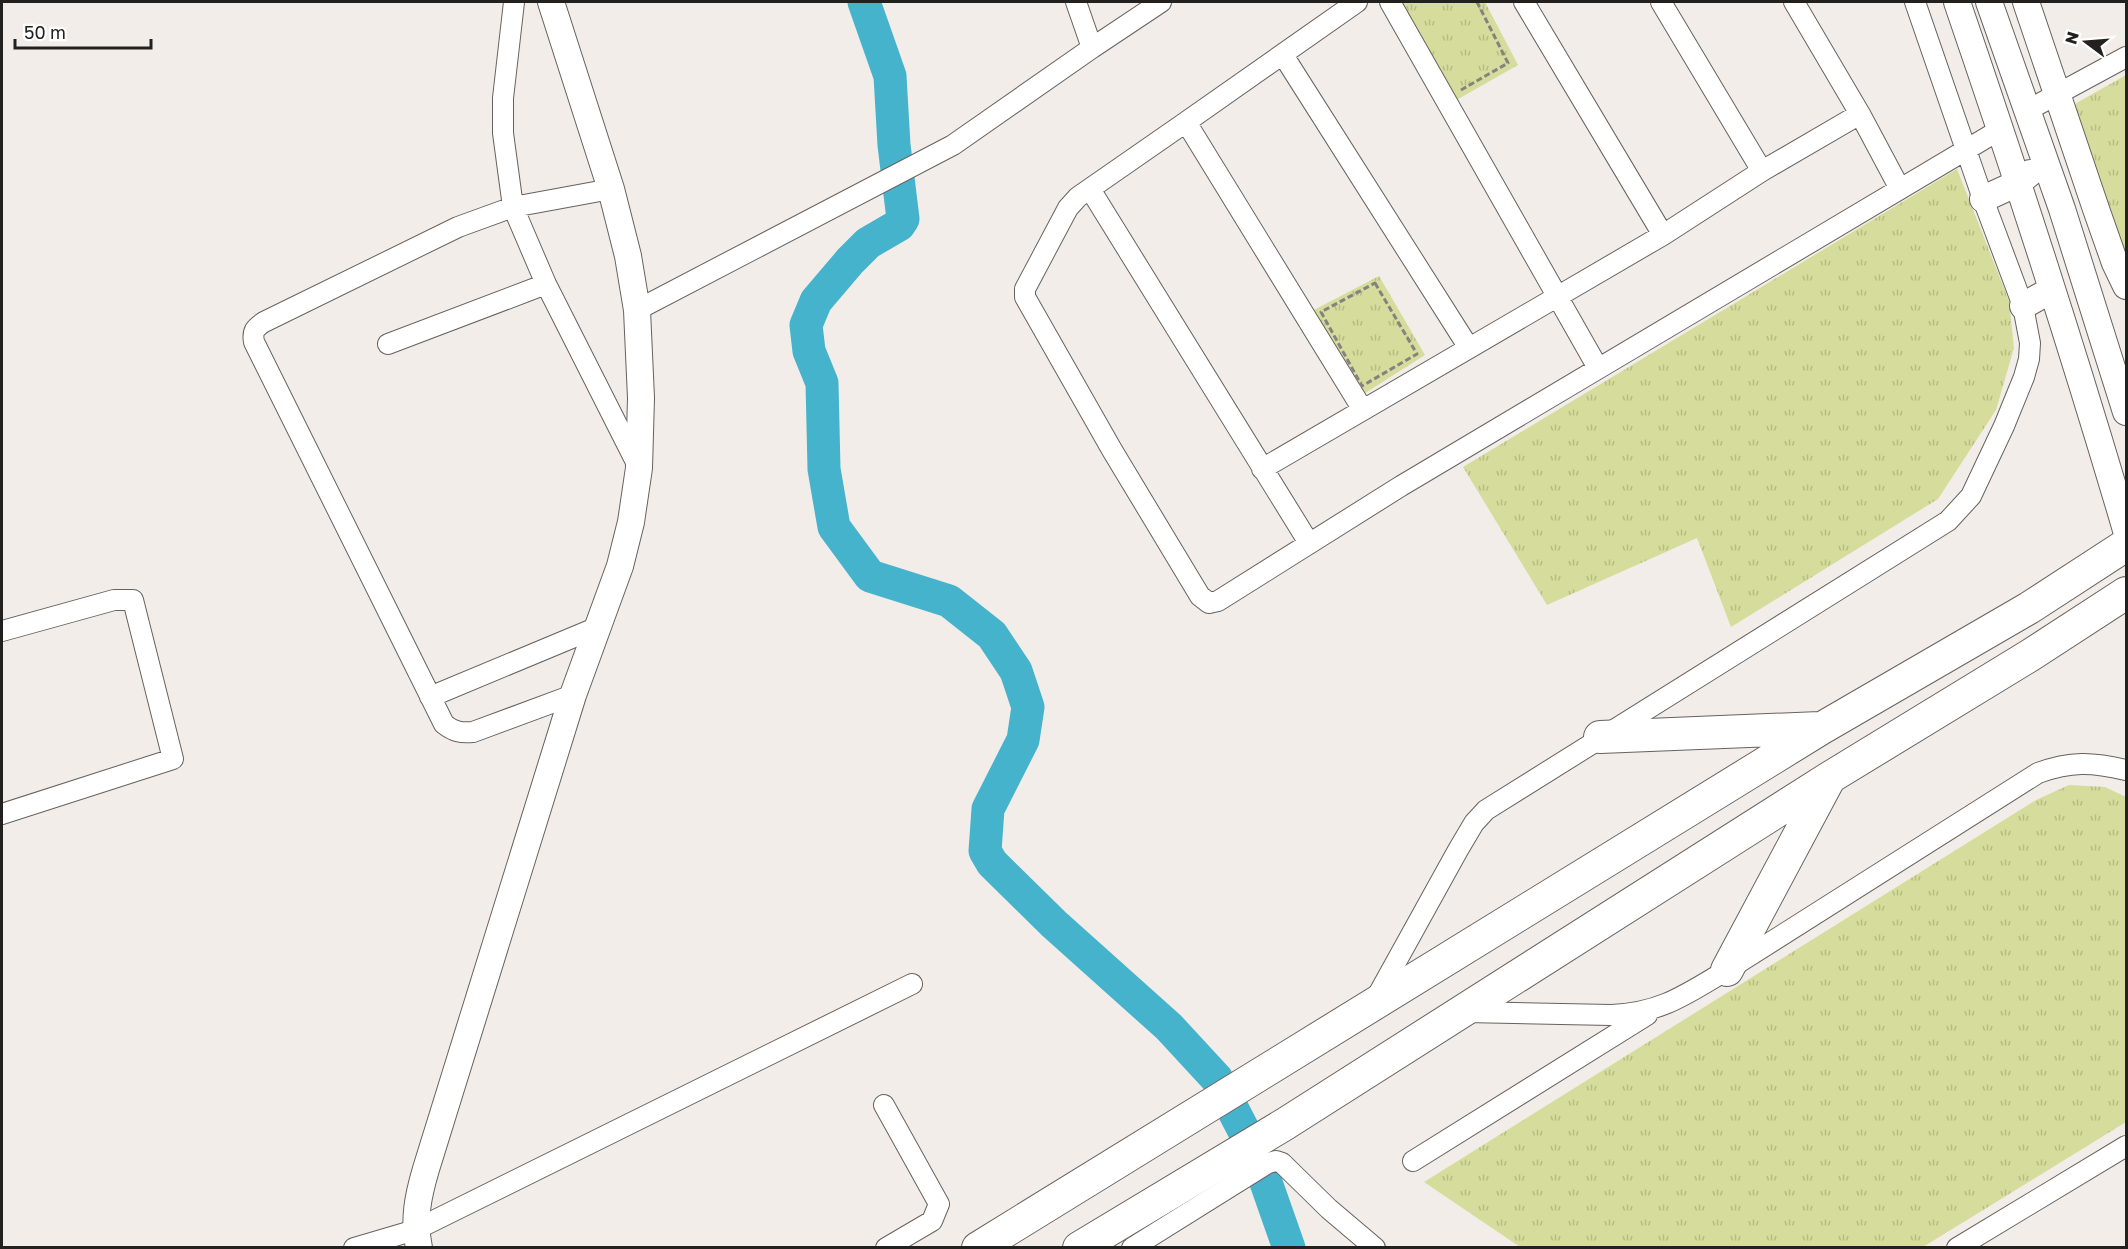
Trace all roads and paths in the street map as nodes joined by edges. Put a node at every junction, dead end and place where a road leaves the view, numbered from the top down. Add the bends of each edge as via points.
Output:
1 (514, 2) edge
2 (551, 2) edge
3 (1076, 2) edge
4 (1161, 2) edge
5 (1357, 2) edge
6 (1390, 2) edge
7 (1476, 2) edge
8 (1524, 2) edge
9 (1661, 2) edge
10 (1794, 2) edge
11 (1915, 2) edge
12 (1957, 2) edge
13 (1989, 2) edge
14 (2026, 2) edge
15 (1092, 48) junction
16 (1283, 55) junction
17 (2127, 57) edge
18 (1455, 94) dead end
19 (2059, 94) junction
20 (2028, 110) junction
21 (1860, 114) junction
22 (1185, 122) junction
23 (2001, 129) junction
24 (2075, 143) junction
25 (1966, 151) junction
26 (2045, 161) junction
27 (1762, 171) junction
28 (2018, 183) junction
29 (611, 189) junction
30 (1090, 189) junction
31 (1900, 189) junction
32 (1983, 199) junction
33 (513, 207) junction
34 (1663, 235) junction
35 (2115, 263) junction
36 (2083, 274) junction
37 (546, 284) junction
38 (2127, 286) edge
39 (2051, 290) junction
40 (1557, 297) junction
41 (2023, 306) junction
42 (637, 309) junction
43 (388, 344) dead end
44 (1469, 348) junction
45 (1598, 368) junction
46 (1362, 386) joint
47 (1363, 410) junction
48 (2127, 412) edge
49 (639, 468) junction
50 (1262, 469) junction
51 (2127, 530) edge
52 (1309, 543) junction
53 (2127, 545) edge
54 (2127, 594) edge
55 (598, 627) junction
56 (2, 631) edge
57 (573, 695) junction
58 (430, 696) junction
59 (1822, 728) junction
60 (1600, 737) junction
61 (2127, 770) edge
62 (1829, 778) junction
63 (2, 814) edge
64 (1727, 970) junction
65 (912, 984) dead end
66 (1370, 1007) junction
67 (1655, 1010) junction
68 (1459, 1012) junction
69 (884, 1105) dead end
70 (2127, 1146) edge
71 (1413, 1161) dead end
72 (417, 1239) edge
73 (991, 1240) edge
74 (354, 1248) edge
75 (886, 1248) edge
76 (1079, 1248) edge
77 (1132, 1248) edge
78 (1375, 1248) edge
79 (1957, 1248) edge

1 - 33 street via 503,98 503,133
2 - 29 street
3 - 15 street
4 - 15 street
5 - 16 street
6 - 40 street
7 - 18 path via 1508,63
8 - 34 street
9 - 27 street
10 - 21 street
11 - 25 street
12 - 23 street
13 - 20 street
14 - 19 street
15 - 42 street via 953,145
16 - 22 street
16 - 44 street
17 - 19 street
19 - 20 street
19 - 24 street
20 - 26 street
21 - 27 street
21 - 31 street
22 - 30 street
22 - 47 street
23 - 25 street
23 - 28 street
24 - 26 street
24 - 35 street
25 - 31 street
25 - 32 street
26 - 28 street
26 - 36 street
27 - 34 street
28 - 32 street
28 - 39 street
29 - 33 street
29 - 42 street
30 - 50 street
30 - 52 street via 1068,208 1060,221 1025,289 1025,297 1200,596 1209,603 1218,601
31 - 45 street
32 - 41 street
33 - 37 street
33 - 58 street via 429,241 264,322 253,334
34 - 40 street
35 - 36 street
35 - 38 street
36 - 48 street
37 - 43 street
37 - 49 street
39 - 41 street
39 - 51 street
40 - 44 street
40 - 45 street
41 - 60 street via 2030,343 2024,377 1971,496 1948,521
42 - 49 street
44 - 47 street
45 - 52 street
46 - 46 path via 1417,354 1375,283 1321,312
47 - 50 street
49 - 55 street via 620,566
50 - 52 street
53 - 59 main road via 2029,608
54 - 62 main road
55 - 57 street
55 - 58 street
56 - 63 street via 114,600 133,600 173,759
57 - 58 street via 463,733 444,724
57 - 72 street via 417,1200
59 - 60 main road
59 - 66 main road
60 - 66 street via 1509,794 1474,823
61 - 64 street via 2099,763 2060,765 2038,773
62 - 64 main road
62 - 68 main road
64 - 67 street
65 - 72 street
66 - 73 main road
67 - 68 street via 1611,1015
67 - 71 street
68 - 76 main road via 1285,1124
69 - 75 street via 939,1204 932,1221
70 - 79 street
72 - 74 street
77 - 78 street via 1268,1162 1276,1161

